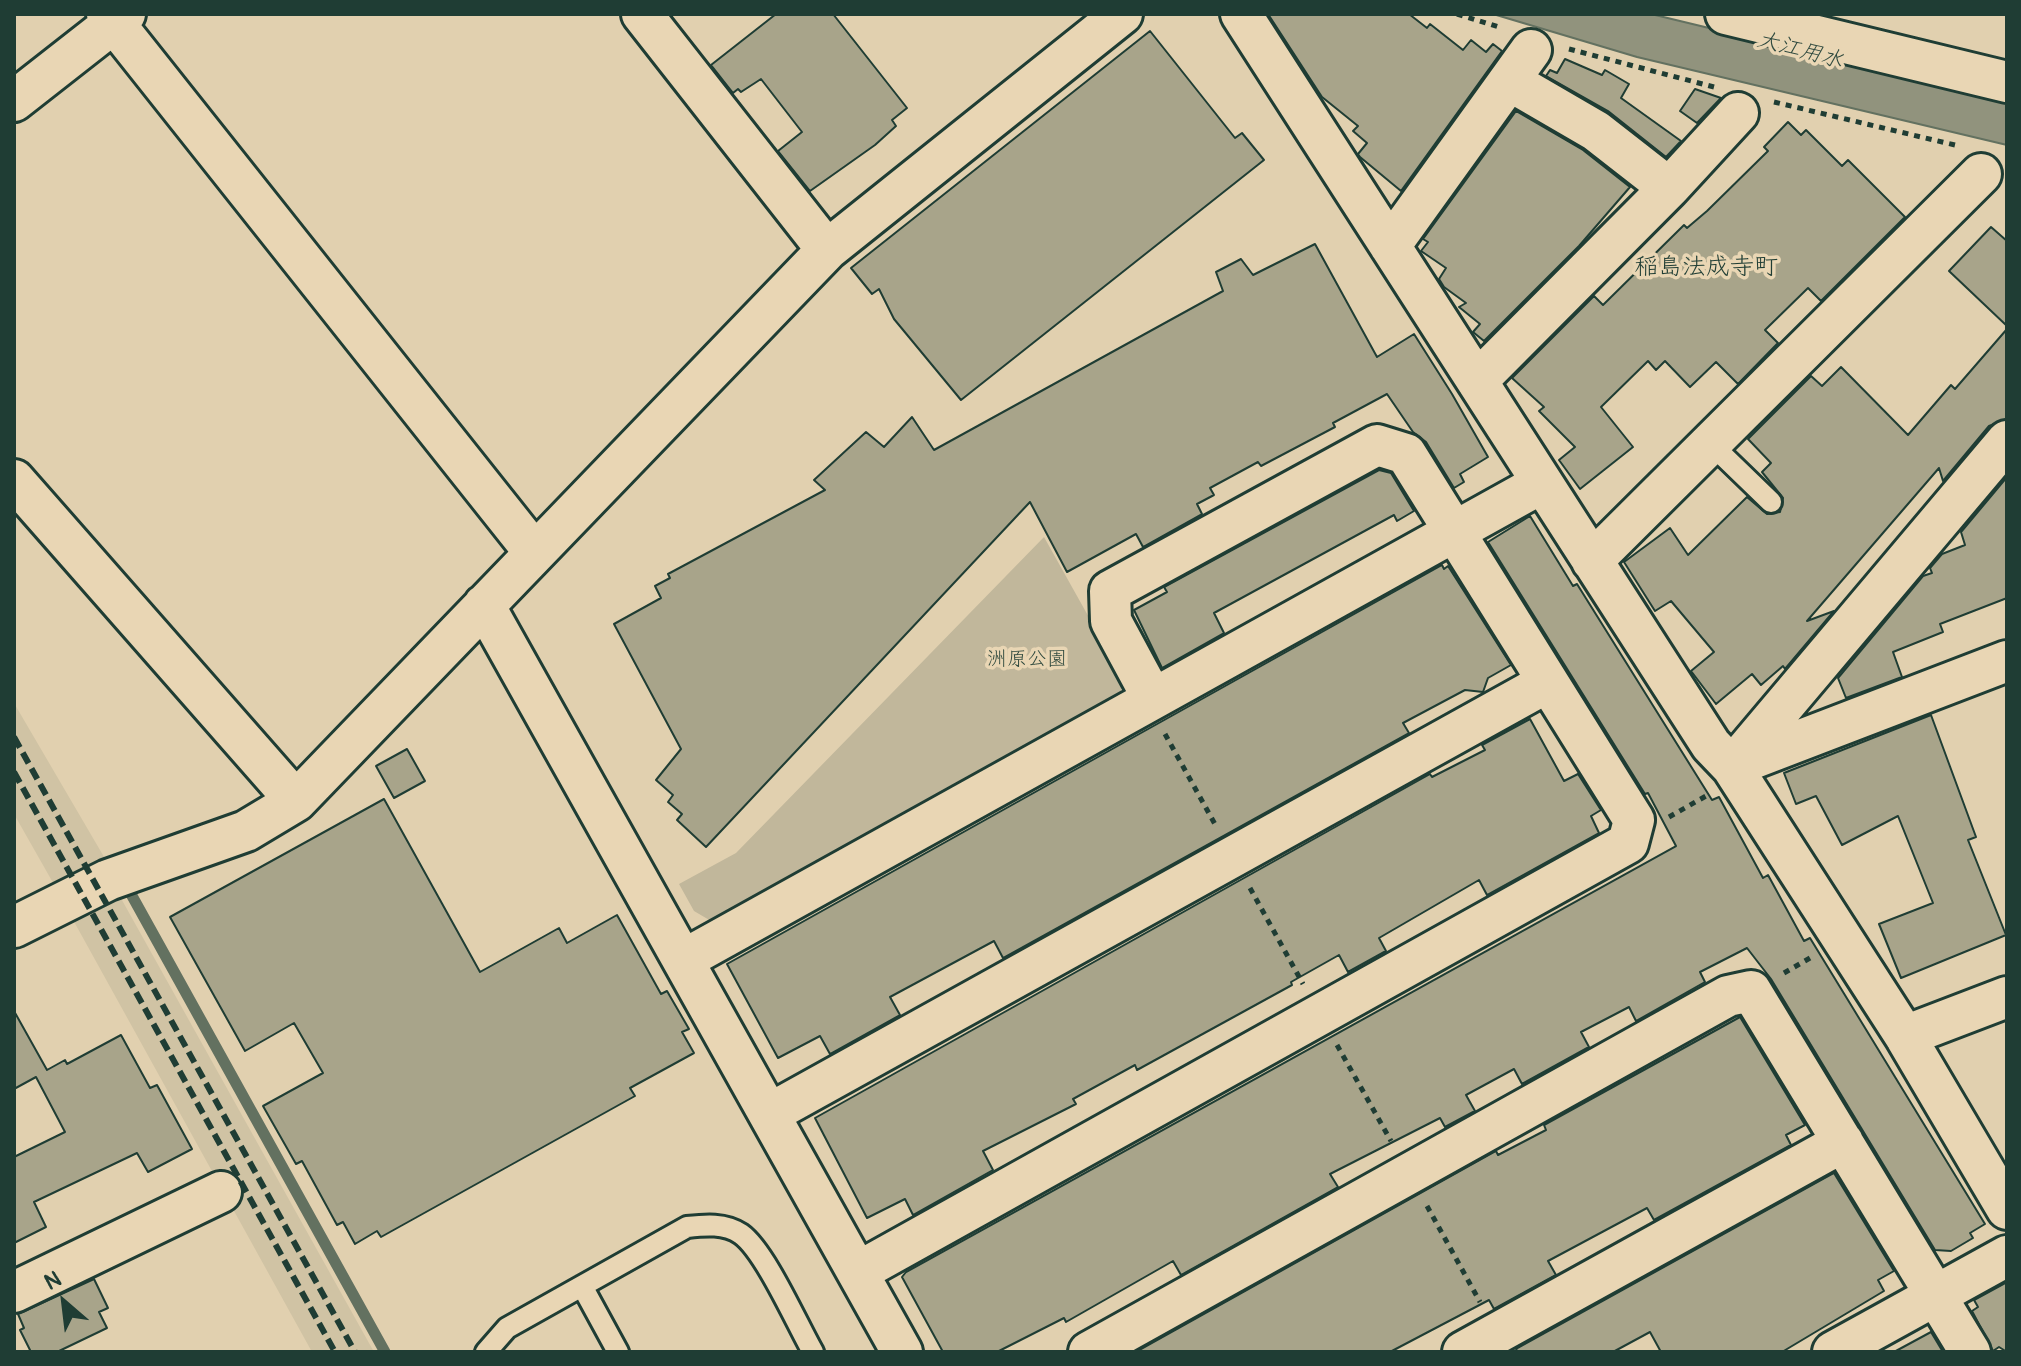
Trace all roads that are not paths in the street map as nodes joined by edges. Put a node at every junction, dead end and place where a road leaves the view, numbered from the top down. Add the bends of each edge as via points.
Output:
1 (642, 14) edge
2 (1122, 14) edge
3 (1241, 14) edge
4 (1726, 14) edge
5 (115, 17) edge
6 (2007, 82) edge
7 (14, 101) edge
8 (1738, 113) dead end
9 (1981, 174) dead end
10 (1669, 188) junction
11 (1390, 246) junction
12 (827, 250) junction
13 (1477, 381) junction
14 (2007, 441) edge
15 (1710, 443) junction
16 (14, 480) edge
17 (1542, 483) junction
18 (1771, 502) dead end
19 (1454, 530) junction
20 (535, 553) junction
21 (1592, 561) junction
22 (484, 605) junction
23 (2007, 661) edge
24 (1548, 682) junction
25 (1152, 697) junction
26 (1732, 767) junction
27 (296, 801) junction
28 (14, 927) edge
29 (683, 960) junction
30 (2007, 997) edge
31 (1905, 1036) junction
32 (769, 1114) junction
33 (1843, 1142) junction
34 (221, 1192) dead end
35 (2007, 1209) edge
36 (2007, 1256) edge
37 (858, 1272) junction
38 (582, 1286) junction
39 (14, 1292) edge
40 (1936, 1295) junction
41 (486, 1352) edge
42 (618, 1352) edge
43 (813, 1352) edge
44 (902, 1352) edge
45 (1089, 1352) edge
46 (1463, 1352) edge
47 (1833, 1352) edge
48 (1970, 1352) edge

1 - 12 street
2 - 12 street
3 - 11 street
4 - 6 street
5 - 7 street
5 - 20 street
8 - 10 street
9 - 15 street
10 - 11 street via 1521,65
10 - 13 street
11 - 13 street
12 - 20 street
13 - 17 street
14 - 26 street
15 - 18 lane
15 - 21 street
16 - 27 street
17 - 19 street
17 - 21 street
19 - 24 street
19 - 25 street
19 - 25 street via 1406,454 1377,445 1110,591 1111,621
20 - 22 street
21 - 26 street via 1711,745
22 - 27 street
22 - 29 street
23 - 26 street
24 - 32 street
24 - 37 street via 1634,820 1628,843
25 - 29 street
26 - 31 street
27 - 28 street via 246,831 108,880
29 - 32 street
30 - 31 street
31 - 35 street
32 - 37 street
33 - 40 street
33 - 45 street via 1751,991 1728,996
33 - 46 street
34 - 39 street
36 - 40 street
37 - 44 street
38 - 41 lane via 507,1328
38 - 42 lane
38 - 43 lane via 687,1227 727,1228 757,1251
40 - 47 street
40 - 48 street

